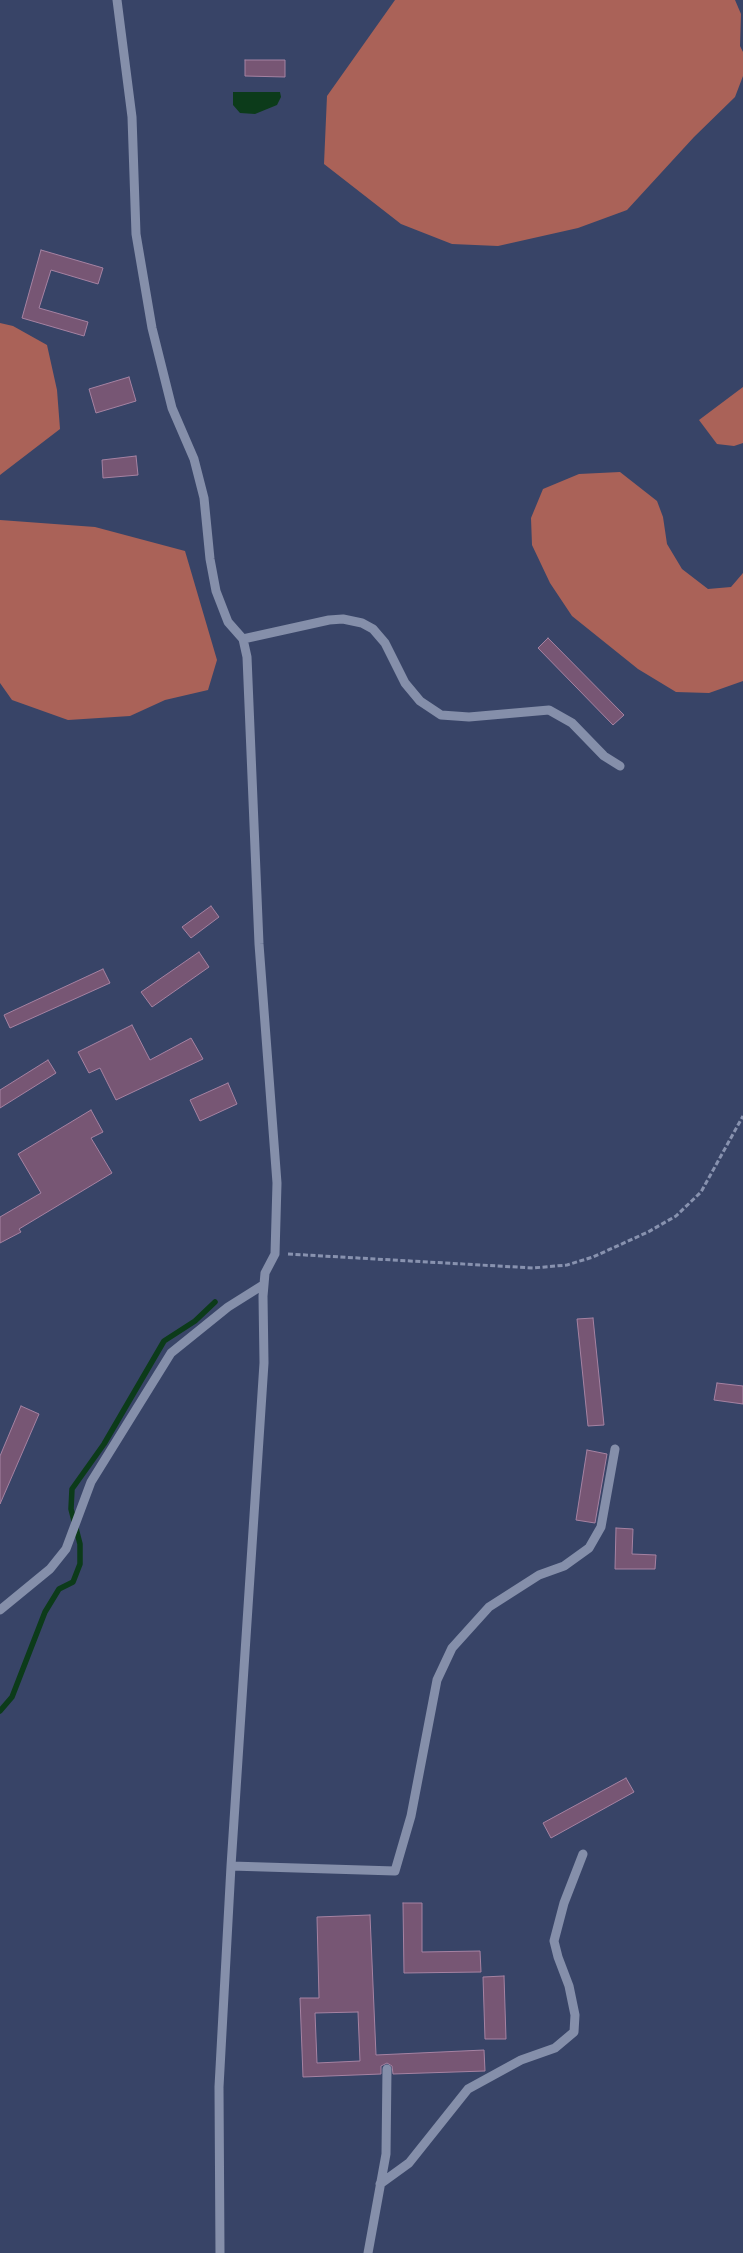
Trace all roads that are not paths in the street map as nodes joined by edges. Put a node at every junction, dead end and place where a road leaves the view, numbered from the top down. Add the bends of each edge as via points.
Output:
1 (117, 0) edge
2 (243, 639) junction
3 (620, 766) dead end
4 (264, 1285) junction
5 (615, 1449) dead end
6 (0, 1610) edge
7 (583, 1854) dead end
8 (231, 1866) junction
9 (387, 2069) dead end
10 (380, 2184) junction
11 (220, 2253) edge
12 (368, 2253) edge

1 - 2 street via 132,117 136,234 152,328 172,408 194,459 204,498 216,591 228,622
2 - 3 street via 343,618 362,623 373,629 384,643 405,683 420,701 441,715 469,717 549,710 572,723 604,756
2 - 4 street via 276,1183 275,1254 265,1273
4 - 6 street via 228,1307 171,1353 91,1482 66,1549 50,1569
4 - 8 street via 264,1363
5 - 8 street via 601,1528 589,1548 564,1566 538,1575 490,1607 452,1648 437,1680 411,1816 395,1871
7 - 10 street via 564,1903 554,1941 569,1986 575,2015 574,2032 555,2048 521,2060 468,2089 409,2163
8 - 11 street via 220,2087
9 - 10 street via 386,2154
10 - 12 street

